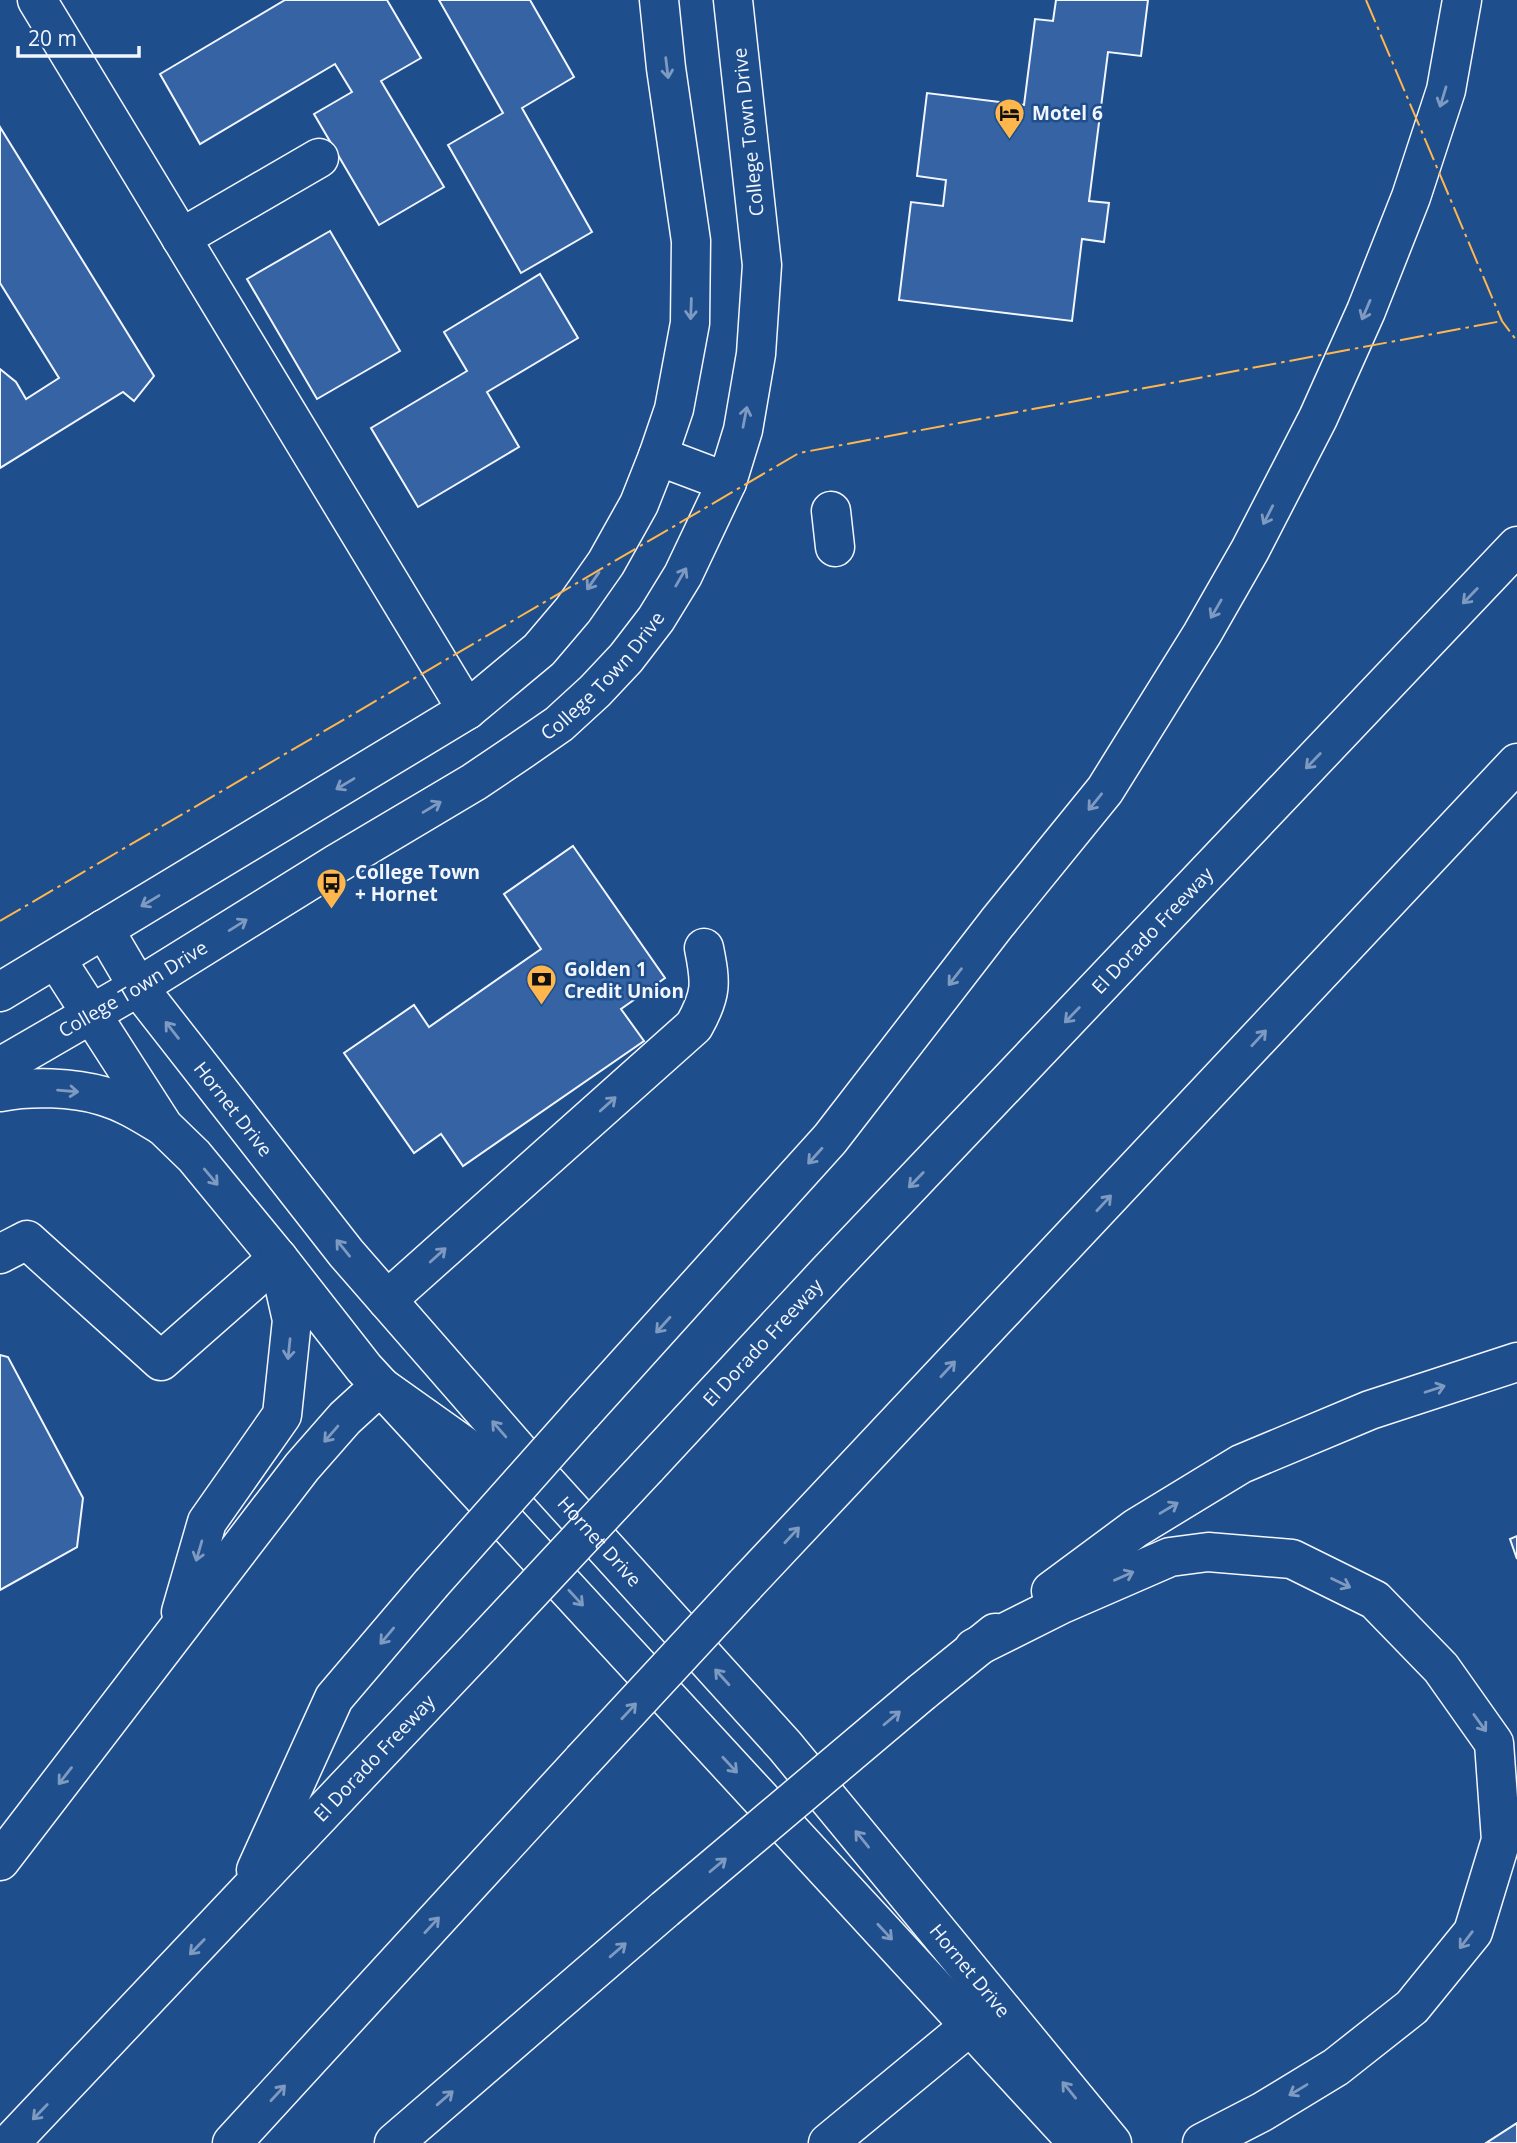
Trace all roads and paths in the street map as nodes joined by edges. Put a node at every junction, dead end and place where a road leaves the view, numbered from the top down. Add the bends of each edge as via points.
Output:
1 (37, 0) edge
2 (659, 0) edge
3 (733, 0) edge
4 (1462, 0) edge
5 (319, 158) dead end
6 (181, 238) junction
7 (658, 456) junction
8 (727, 482) junction
9 (1517, 547) edge
10 (467, 710) junction
11 (1517, 763) edge
12 (104, 929) junction
13 (704, 948) dead end
14 (56, 959) junction
15 (138, 987) junction
16 (0, 992) edge
17 (92, 1014) junction
18 (0, 1067) edge
19 (0, 1092) edge
20 (164, 1127) junction
21 (0, 1254) edge
22 (278, 1258) junction
23 (387, 1300) junction
24 (1517, 1362) edge
25 (380, 1386) junction
26 (544, 1480) junction
27 (174, 1634) junction
28 (974, 1648) junction
29 (0, 1861) edge
30 (244, 1897) junction
31 (971, 2025) junction
32 (10, 2143) edge
33 (232, 2143) edge
34 (394, 2143) edge
35 (828, 2143) edge
36 (1078, 2143) edge
37 (1112, 2143) edge
38 (1202, 2143) edge

1 - 6 main road
2 -> 7 main road via 691,241 692,286 684,362
8 -> 3 main road, College Town Drive via 751,390 762,265
4 -> 30 main road, bridge via 1446,90 1411,197 1366,311 1250,550 1105,790 830,1139 334,1699
5 - 6 main road
6 - 10 main road
7 - 8 main road
7 -> 10 main road via 626,528 573,610 539,650
15 -> 8 main road, College Town Drive via 474,782 559,724 603,683 656,619 683,575
9 -> 30 main road, El Dorado Freeway, bridge via 827,1273
10 -> 12 main road
33 -> 11 main road, bridge via 582,1761
12 - 14 main road
12 - 15 main road, Hornet Drive
23 -> 13 main road via 694,1026 708,997
14 - 16 main road
14 - 17 main road, Hornet Drive
15 - 17 main road, College Town Drive
23 -> 15 main road, Hornet Drive
17 - 18 main road, College Town Drive
17 - 20 main road, Hornet Drive
19 -> 20 main road via 69,1090 102,1096
20 -> 22 main road, Hornet Drive via 194,1156
21 - 22 main road via 27,1240 161,1361
22 - 25 main road, Hornet Drive
22 -> 27 main road via 292,1320 282,1415 207,1522
26 -> 23 main road, Hornet Drive
28 -> 24 main road via 1136,1528 1241,1464 1370,1410
25 - 26 main road via 501,1472
25 -> 27 main road via 302,1467
25 -> 31 main road, Hornet Drive
37 -> 26 main road, Hornet Drive via 785,1746
27 -> 29 main road
34 -> 28 main road, bridge
28 -> 38 main road via 1170,1557 1208,1552 1292,1559 1375,1600 1441,1668 1494,1743 1501,1840 1473,1932 1412,2007 1336,2067
30 -> 32 main road, El Dorado Freeway
31 - 35 main road
31 - 36 main road, Hornet Drive

